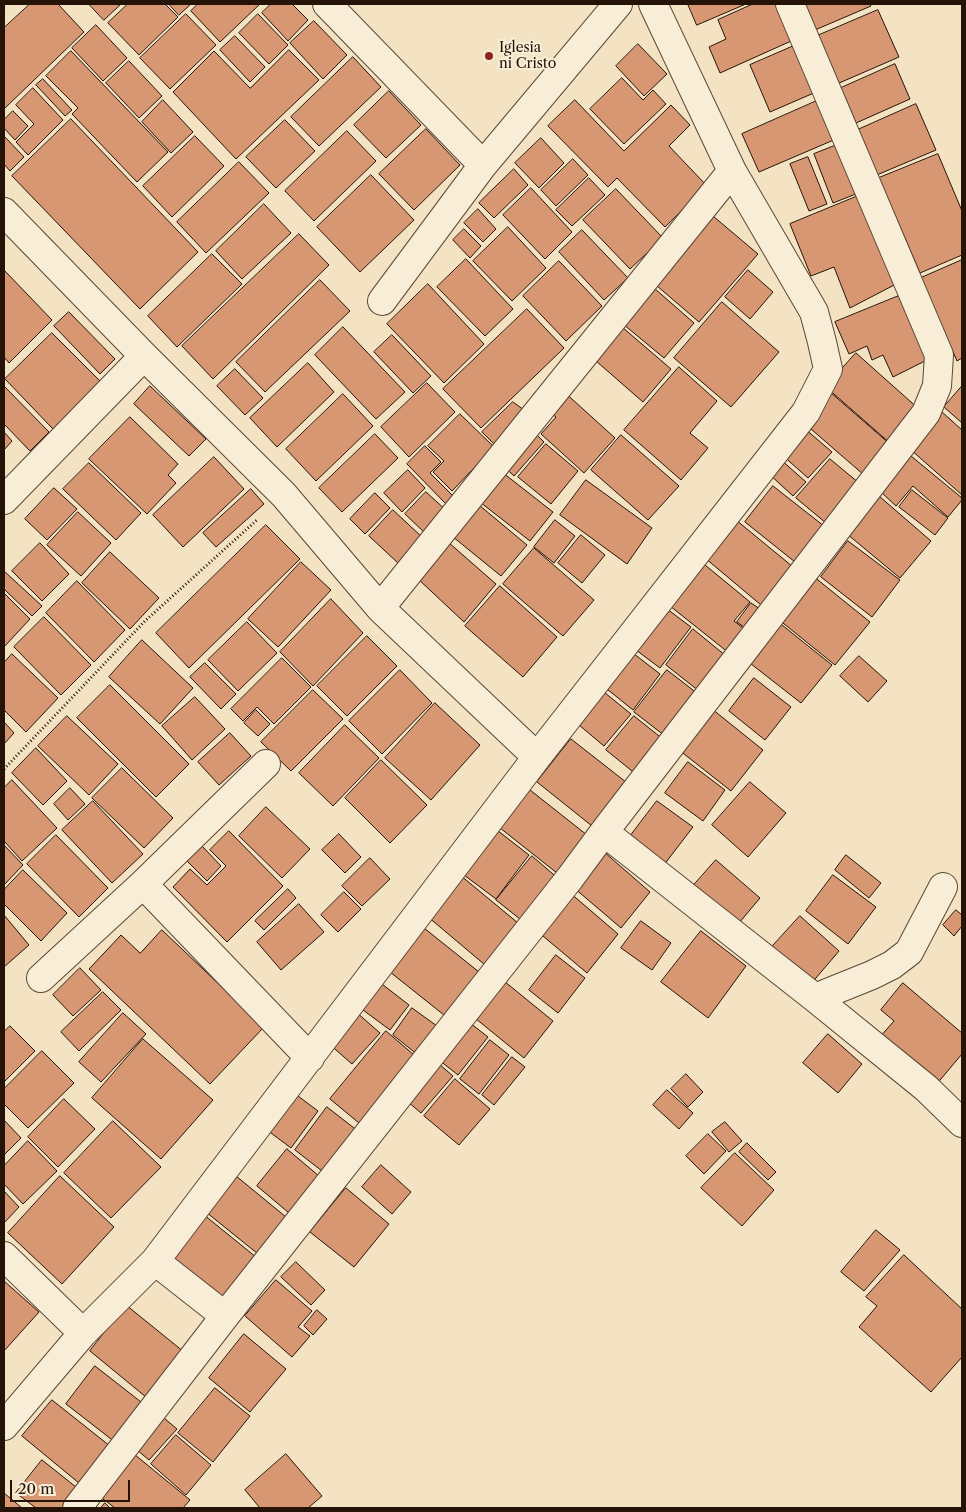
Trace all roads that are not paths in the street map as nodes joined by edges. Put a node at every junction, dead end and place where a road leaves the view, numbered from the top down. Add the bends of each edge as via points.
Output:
1 (327, 4) edge
2 (618, 4) edge
3 (653, 4) edge
4 (790, 4) edge
5 (483, 165) junction
6 (732, 171) junction
7 (9, 230) edge
8 (382, 301) dead end
9 (144, 356) junction
10 (4, 500) edge
11 (380, 608) junction
12 (537, 757) junction
13 (266, 764) dead end
14 (604, 832) junction
15 (143, 884) junction
16 (943, 887) dead end
17 (41, 978) dead end
18 (816, 998) junction
19 (310, 1058) junction
20 (962, 1123) edge
21 (4, 1256) edge
22 (155, 1261) junction
23 (225, 1316) junction
24 (83, 1333) junction
25 (4, 1426) edge
26 (77, 1508) edge

1 - 5 street
2 - 5 street
3 - 6 street
4 - 14 street via 939,355 937,386 926,414
5 - 8 street
6 - 11 street
6 - 12 street via 814,312 828,369 806,412
7 - 9 street
9 - 10 street
9 - 11 street via 284,495
11 - 12 street
12 - 19 street
13 - 15 street
14 - 18 street
14 - 23 street
15 - 17 street
15 - 19 street
16 - 18 street via 909,952 872,975
18 - 20 street via 926,1088
19 - 22 street
21 - 24 street
22 - 23 street
22 - 24 street
23 - 26 street
24 - 25 street

